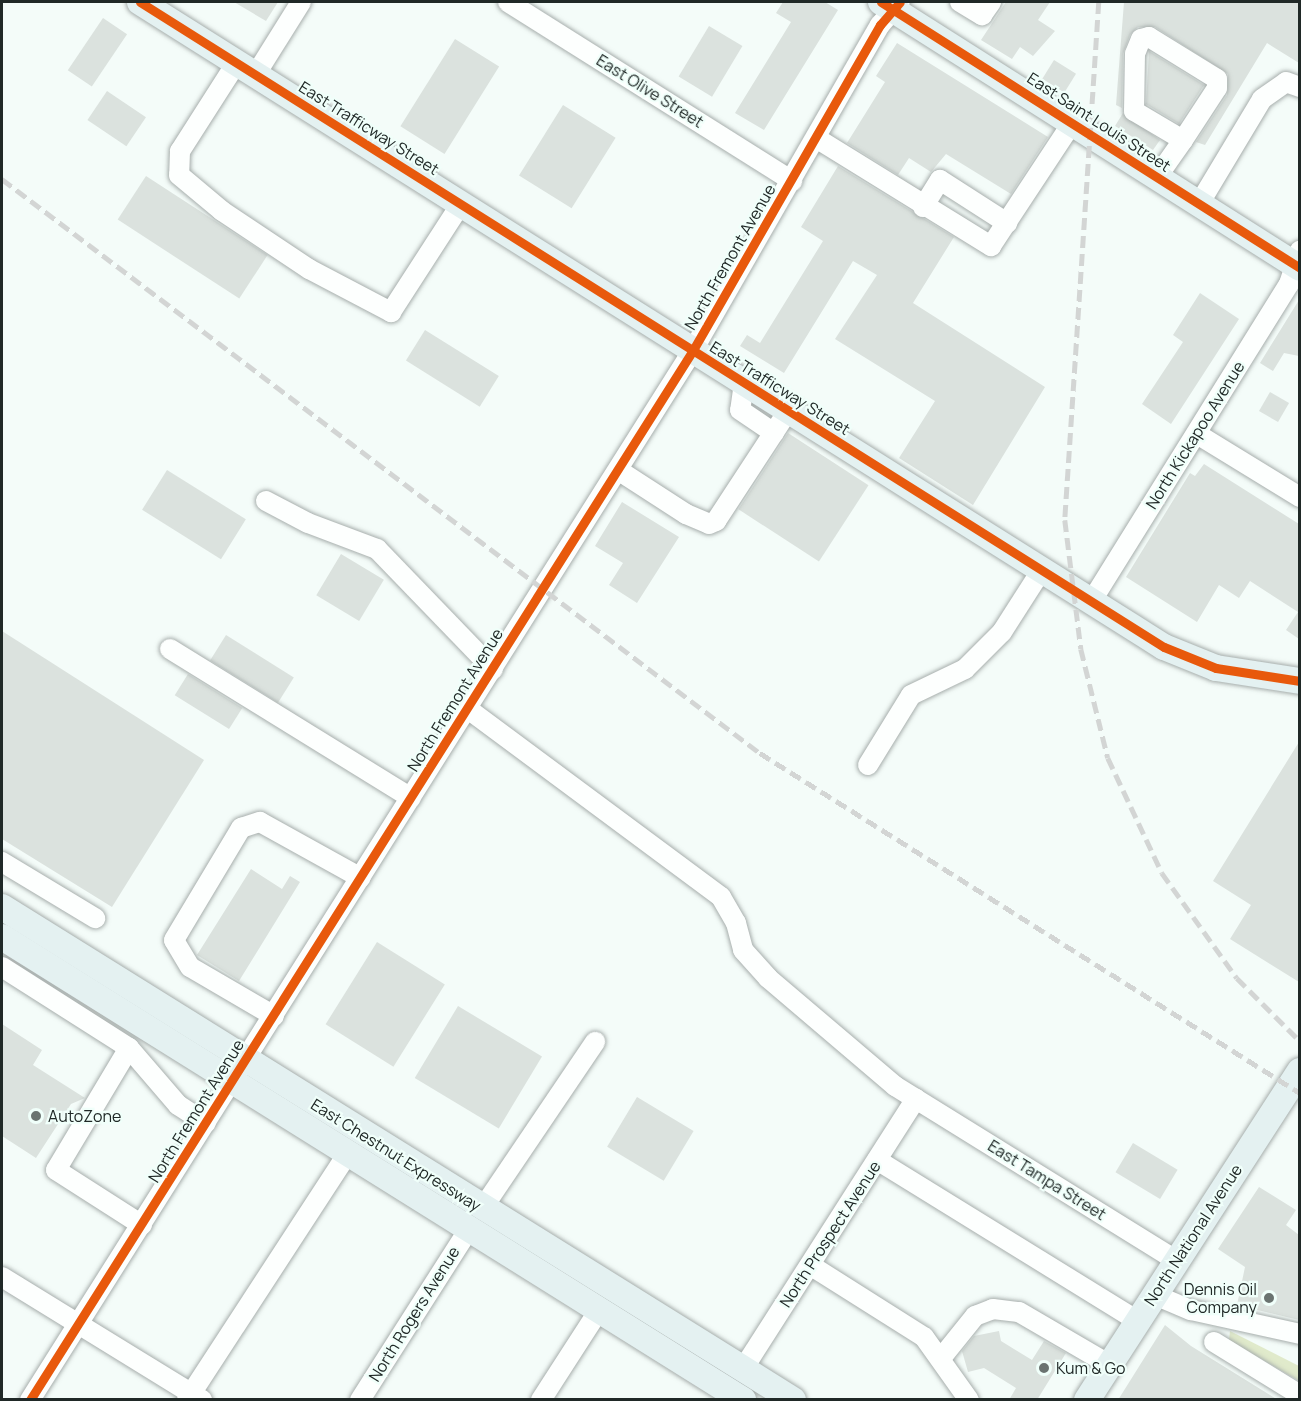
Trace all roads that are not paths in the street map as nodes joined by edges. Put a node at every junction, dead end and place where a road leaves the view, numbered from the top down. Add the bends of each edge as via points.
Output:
1 (140, 2) edge
2 (301, 2) edge
3 (508, 2) edge
4 (960, 2) edge
5 (991, 2) edge
6 (891, 4) edge
7 (246, 68) junction
8 (1299, 87) edge
9 (1072, 123) junction
10 (816, 138) junction
11 (1183, 140) junction
12 (1157, 177) junction
13 (792, 181) junction
14 (461, 204) junction
15 (1199, 204) junction
16 (923, 207) junction
17 (1007, 223) junction
18 (1298, 262) edge
19 (693, 350) junction
20 (744, 383) junction
21 (788, 411) junction
22 (774, 433) junction
23 (1197, 434) junction
24 (618, 470) junction
25 (1299, 497) edge
26 (266, 501) dead end
27 (1041, 571) junction
28 (1091, 603) junction
29 (170, 649) dead end
30 (493, 669) junction
31 (1299, 681) edge
32 (468, 709) junction
33 (868, 765) dead end
34 (411, 798) junction
35 (2, 862) edge
36 (361, 879) junction
37 (2, 908) edge
38 (95, 918) dead end
39 (2, 937) edge
40 (2, 967) edge
41 (273, 1016) junction
42 (595, 1042) dead end
43 (129, 1048) junction
44 (1299, 1071) edge
45 (238, 1072) junction
46 (916, 1100) junction
47 (206, 1123) junction
48 (347, 1155) junction
49 (878, 1160) junction
50 (476, 1219) junction
51 (142, 1225) junction
52 (1177, 1261) junction
53 (810, 1265) junction
54 (2, 1277) edge
55 (1155, 1295) junction
56 (599, 1310) junction
57 (1138, 1321) junction
58 (78, 1325) junction
59 (1299, 1334) edge
60 (1214, 1342) dead end
61 (942, 1357) junction
62 (1110, 1365) junction
63 (743, 1369) junction
64 (1299, 1395) edge
65 (193, 1397) edge
66 (732, 1397) edge
67 (1090, 1398) edge
68 (30, 1400) edge
69 (360, 1400) edge
70 (542, 1400) edge
71 (793, 1400) edge
72 (969, 1400) edge

1 - 7 main road, East Trafficway Street
2 - 7 street
3 - 13 street, East Olive Street
4 - 5 street via 982,15
6 - 9 main road, East Saint Louis Street
6 - 10 street, North Fremont Avenue
7 - 14 main road, East Trafficway Street
7 - 14 street via 180,151 177,165 187,185 222,211 382,312 391,312
8 - 15 street via 1286,82 1262,99
9 - 12 main road, East Saint Louis Street
9 - 17 street
10 - 13 street, North Fremont Avenue
10 - 16 street
11 - 11 street via 1217,88 1217,80 1149,37 1141,39 1135,54 1134,111
11 - 12 street
12 - 15 main road, East Saint Louis Street
13 - 19 street, North Fremont Avenue
14 - 19 main road, East Trafficway Street
15 - 18 main road, East Saint Louis Street
16 - 17 street via 985,246 994,243
16 - 17 street via 940,180
18 - 23 street, North Kickapoo Avenue via 1289,284
19 - 20 main road, East Trafficway Street
19 - 24 street, North Fremont Avenue
20 - 21 main road, East Trafficway Street
20 - 22 street via 740,410
21 - 22 street
21 - 27 main road, East Trafficway Street
22 - 24 street via 716,521 709,524 686,514
23 - 25 street
23 - 28 street, North Kickapoo Avenue
24 - 30 street, North Fremont Avenue
26 - 30 street via 308,523 377,549
27 - 28 main road, East Trafficway Street
27 - 33 street via 1002,632 965,669 911,695
28 - 31 main road, East Trafficway Street via 1190,659 1232,672
29 - 34 street
30 - 32 street, North Fremont Avenue
32 - 34 street, North Fremont Avenue
32 - 46 street, East Tampa Street via 721,897 743,950 768,978
34 - 36 street, North Fremont Avenue
35 - 38 street
36 - 41 street, North Fremont Avenue
36 - 41 street via 260,822 240,828 174,940 190,966
37 - 45 main road, East Chestnut Expressway
39 - 45 main road, East Chestnut Expressway
40 - 43 street
41 - 45 street, North Fremont Avenue
42 - 50 street, North Rogers Avenue
43 - 47 street via 178,1105
43 - 51 street via 56,1170
44 - 52 main road, North National Avenue
45 - 47 street, North Fremont Avenue
45 - 48 main road, East Chestnut Expressway
45 - 50 main road, East Chestnut Expressway
46 - 49 street, North Prospect Avenue
46 - 52 street, East Tampa Street
47 - 51 street, North Fremont Avenue
48 - 50 main road, East Chestnut Expressway
48 - 65 street
49 - 53 street, North Prospect Avenue
49 - 57 street
50 - 56 main road, East Chestnut Expressway
50 - 63 main road, East Chestnut Expressway
50 - 69 street, North Rogers Avenue
51 - 58 street, North Fremont Avenue
52 - 55 main road, North National Avenue
53 - 61 street via 924,1337
53 - 63 street, North Prospect Avenue
54 - 58 street
55 - 57 main road, North National Avenue
55 - 59 street via 1191,1310
56 - 66 main road, East Chestnut Expressway
56 - 70 street
57 - 62 main road, North National Avenue
58 - 65 street
58 - 68 street, North Fremont Avenue
60 - 64 street
61 - 62 street via 975,1316 993,1309 1019,1312
61 - 72 street
62 - 67 main road, North National Avenue
63 - 71 main road, East Chestnut Expressway

